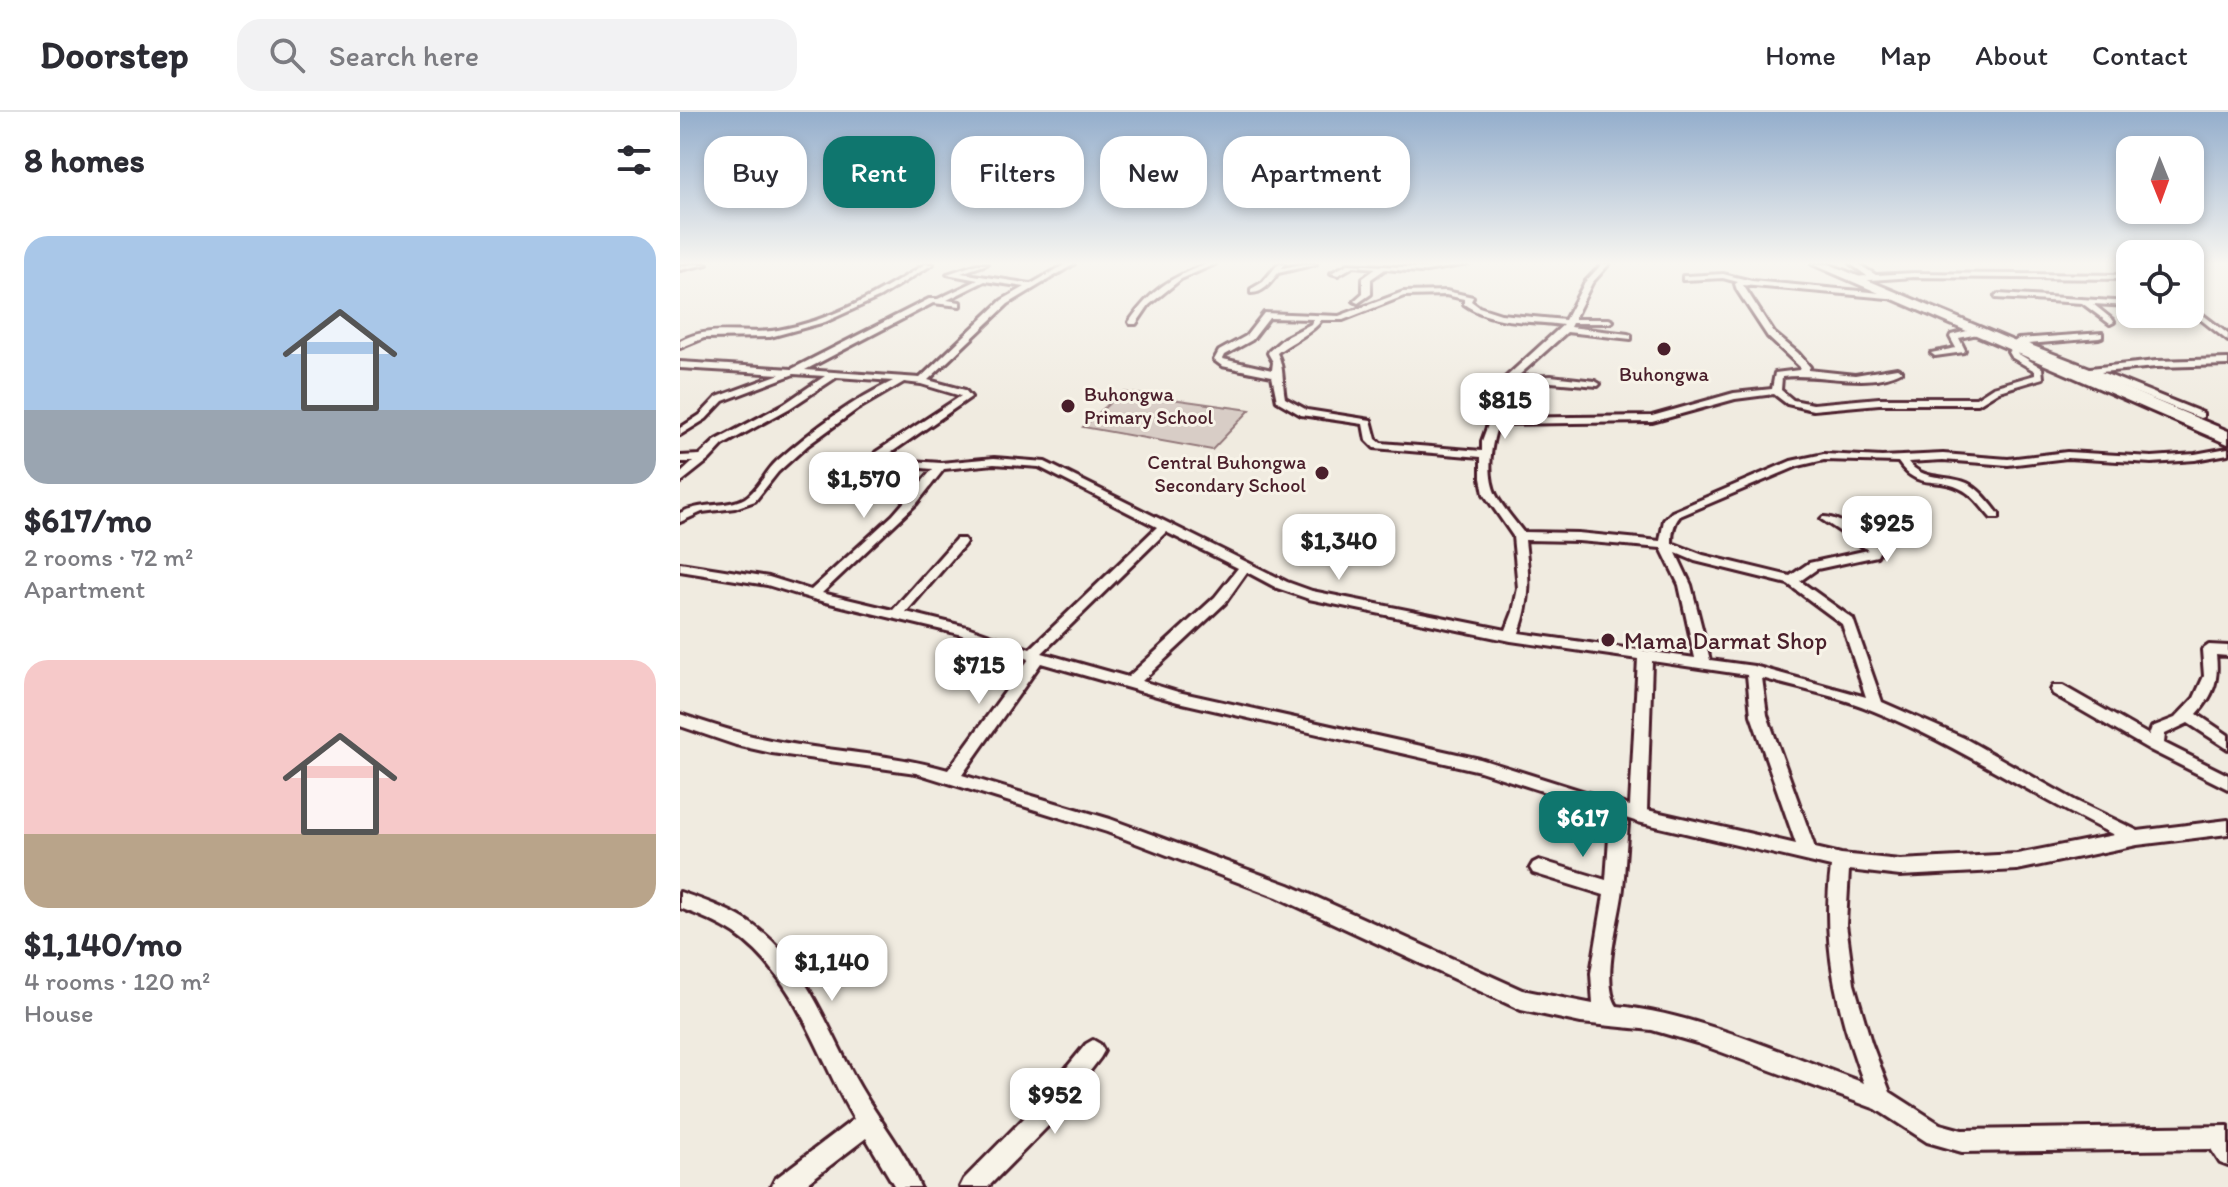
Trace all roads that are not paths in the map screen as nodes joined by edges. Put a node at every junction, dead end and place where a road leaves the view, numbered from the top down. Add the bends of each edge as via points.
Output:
1 (840, 314) edge
2 (905, 314) edge
3 (991, 314) edge
4 (1138, 314) edge
5 (1355, 314) edge
6 (1495, 314) edge
7 (1573, 314) edge
8 (1757, 314) edge
9 (1939, 314) edge
10 (2100, 314) edge
11 (1318, 317) junction
12 (2204, 318) edge
13 (1609, 321) dead end
14 (1133, 322) dead end
15 (2110, 322) dead end
16 (1568, 324) junction
17 (1979, 331) junction
18 (2099, 335) dead end
19 (1628, 337) dead end
20 (2228, 338) edge
21 (680, 345) edge
22 (2015, 345) junction
23 (1935, 353) dead end
24 (2228, 362) edge
25 (680, 365) edge
26 (795, 371) junction
27 (1897, 371) dead end
28 (2088, 371) junction
29 (1802, 372) junction
30 (835, 374) junction
31 (1276, 374) junction
32 (903, 379) junction
33 (1508, 380) junction
34 (922, 381) junction
35 (1595, 384) dead end
36 (1776, 391) junction
37 (2200, 415) dead end
38 (1494, 421) junction
39 (680, 432) edge
40 (2228, 438) edge
41 (2228, 451) edge
42 (1486, 454) junction
43 (705, 458) junction
44 (680, 459) edge
45 (1901, 459) junction
46 (941, 466) junction
47 (680, 480) edge
48 (1995, 516) dead end
49 (680, 518) edge
50 (1827, 519) dead end
51 (1165, 526) junction
52 (1519, 536) junction
53 (960, 542) dead end
54 (1666, 545) junction
55 (1246, 565) junction
56 (680, 567) edge
57 (1792, 581) junction
58 (813, 595) junction
59 (897, 614) junction
60 (1511, 636) junction
61 (2228, 651) edge
62 (1645, 655) junction
63 (1035, 656) junction
64 (1703, 662) junction
65 (1754, 671) junction
66 (1132, 682) junction
67 (2058, 690) dead end
68 (1876, 705) junction
69 (2188, 716) junction
70 (680, 720) edge
71 (2228, 743) edge
72 (2156, 746) junction
73 (951, 778) junction
74 (2228, 782) edge
75 (1638, 815) junction
76 (1619, 824) dead end
77 (2228, 827) edge
78 (2137, 838) junction
79 (1808, 854) junction
80 (1841, 862) junction
81 (1539, 868) dead end
82 (1614, 890) junction
83 (680, 900) edge
84 (1610, 1014) junction
85 (1093, 1051) dead end
86 (1882, 1100) junction
87 (869, 1121) junction
88 (2224, 1143) edge
89 (783, 1187) edge
90 (908, 1187) edge
91 (972, 1187) edge

1 - 21 street via 775,334 699,335
2 - 26 street
3 - 34 street
4 - 14 street
5 - 11 street
6 - 16 street
7 - 16 street
8 - 29 street via 1804,365
9 - 17 highway
10 - 15 street
11 - 31 street via 1315,325 1272,353
11 - 31 street via 1267,315 1249,338 1218,360
12 - 20 street
13 - 16 street
16 - 19 street
16 - 33 street
17 - 22 highway
17 - 23 street via 1954,337 1961,350
18 - 22 street
22 - 28 street
22 - 36 street via 2014,355 2039,370 2040,376 1996,389 1978,401 1813,407 1790,402
22 - 40 highway
24 - 28 street
25 - 26 street
26 - 30 street
26 - 39 street via 720,399
27 - 29 street via 1855,378
28 - 37 street
29 - 36 street via 1779,374
30 - 32 street
30 - 43 street via 719,443
31 - 42 street via 1278,395 1288,406 1311,415 1367,422 1378,446
32 - 34 street
32 - 49 street via 785,459 751,499 701,507
33 - 35 street
33 - 38 street
34 - 46 street via 966,397 877,459 886,465
36 - 38 street via 1734,396 1652,419
38 - 42 street
41 - 45 street via 2152,460 2067,455 2008,462
42 - 52 street via 1490,494
43 - 44 street
43 - 47 street
45 - 48 street via 1920,479 1964,485
45 - 54 street via 1824,457 1795,463 1676,514
46 - 51 street via 1041,464
46 - 58 street via 914,499
50 - 57 street via 1874,550 1813,566
51 - 55 street
51 - 63 street
52 - 54 street
52 - 60 street via 1524,588
53 - 59 street
54 - 57 street
54 - 64 street via 1685,585
55 - 60 street via 1309,595
55 - 66 street via 1220,600
56 - 58 street via 747,576
57 - 68 street via 1848,622
58 - 59 street
59 - 63 street
60 - 62 street
61 - 69 street via 2209,650 2211,676
62 - 64 street
62 - 75 street
63 - 66 street
63 - 73 street
64 - 65 street
65 - 68 street
65 - 79 street via 1759,715
66 - 75 street via 1193,701 1480,765
67 - 72 street
68 - 78 street via 1958,742
69 - 71 street
69 - 72 street via 2157,731
70 - 73 street via 772,747 916,767
72 - 74 street
73 - 84 street via 1110,826 1270,886 1521,1000
75 - 79 street
76 - 82 street
77 - 78 street
78 - 80 street via 2017,862 1900,868
79 - 80 street
80 - 86 street via 1839,967 1853,1028
81 - 82 street
82 - 84 street via 1601,973 1601,1000
83 - 87 street via 744,928 782,964
84 - 86 street via 1697,1033
85 - 91 street via 1040,1118
86 - 88 street via 1935,1134 1962,1141
87 - 89 street
87 - 90 street

